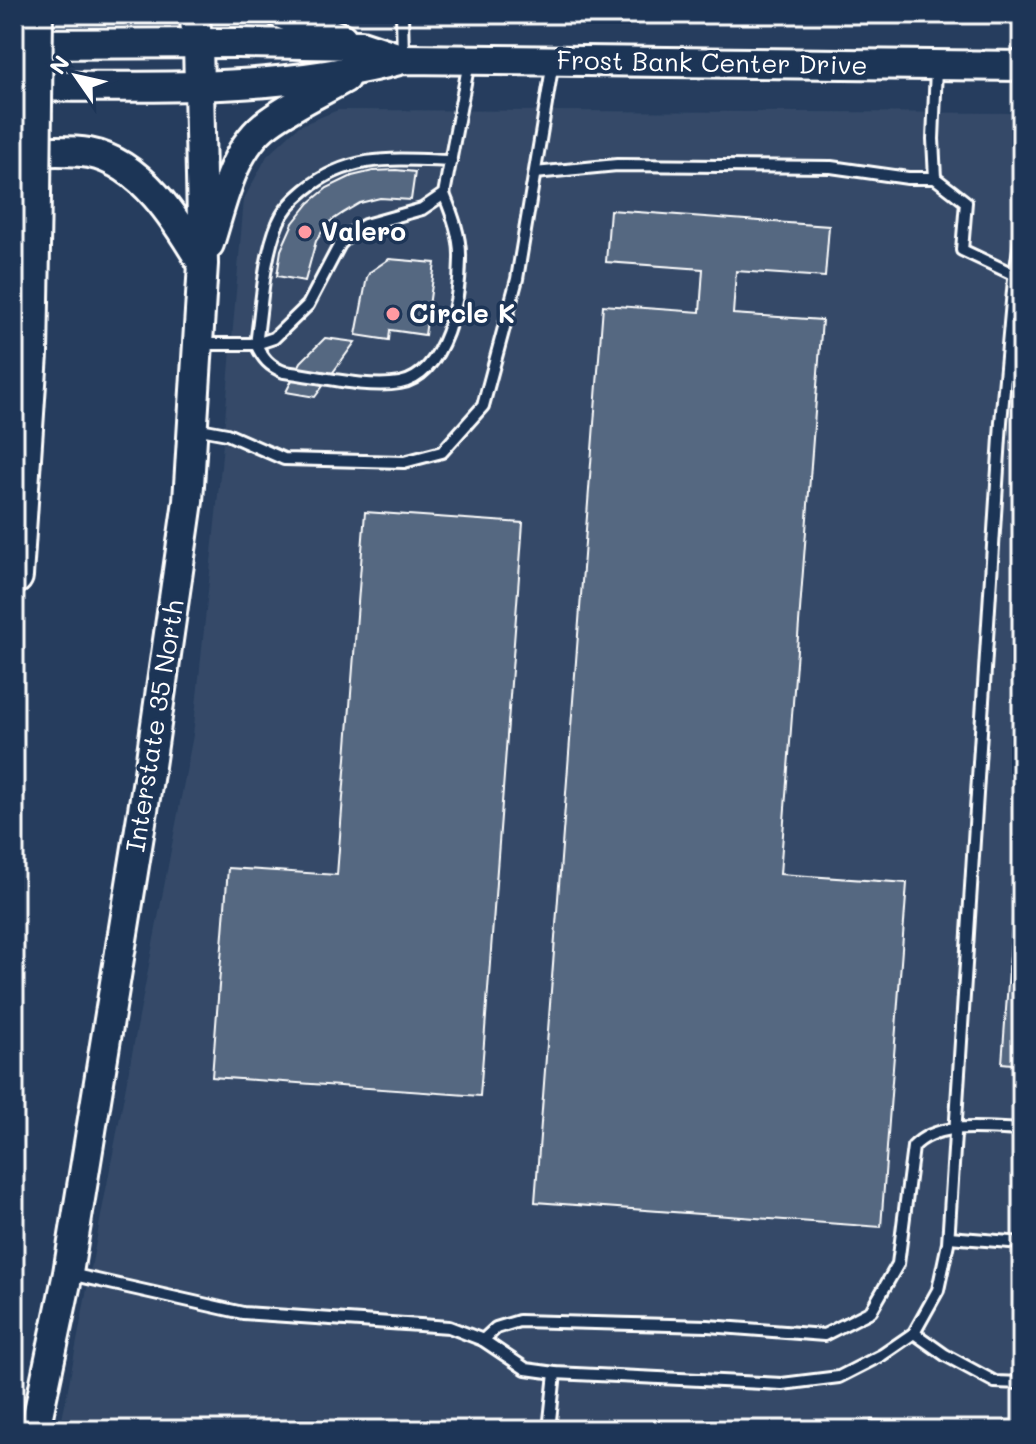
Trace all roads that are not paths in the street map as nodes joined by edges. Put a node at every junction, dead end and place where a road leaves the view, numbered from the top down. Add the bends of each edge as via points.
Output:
1 (34, 14) edge
2 (194, 14) edge
3 (281, 14) edge
4 (402, 14) edge
5 (198, 43) junction
6 (14, 44) edge
7 (359, 59) junction
8 (403, 59) junction
9 (470, 60) junction
10 (553, 62) junction
11 (936, 65) junction
12 (1022, 66) edge
13 (14, 86) edge
14 (199, 87) junction
15 (14, 152) edge
16 (451, 161) junction
17 (535, 173) junction
18 (935, 178) junction
19 (444, 194) junction
20 (1022, 230) edge
21 (203, 264) junction
22 (1015, 275) junction
23 (198, 344) junction
24 (256, 344) junction
25 (193, 428) junction
26 (14, 576) edge
27 (956, 1129) junction
28 (1022, 1130) edge
29 (949, 1237) junction
30 (1022, 1243) edge
31 (68, 1273) junction
32 (914, 1333) junction
33 (483, 1340) junction
34 (555, 1373) junction
35 (1022, 1383) edge
36 (41, 1398) junction
37 (14, 1429) edge
38 (35, 1430) edge
39 (549, 1430) edge

1 - 26 highway, bridge via 29,354
2 - 5 main road, Interstate 35 North
3 - 7 main road
4 - 8 lane
5 - 6 main road, Frost Bank Center Drive
5 - 7 main road, Frost Bank Center Drive
5 - 14 main road, Interstate 35 North
7 - 8 main road, Frost Bank Center Drive
7 - 14 main road, Frost Bank Center Drive
7 - 21 main road via 267,123 244,150
8 - 9 main road, Frost Bank Center Drive
9 - 10 main road, Frost Bank Center Drive
9 - 16 lane
10 - 11 main road, Frost Bank Center Drive
10 - 17 lane
11 - 12 main road, Frost Bank Center Drive
11 - 18 lane
13 - 14 main road, Frost Bank Center Drive
14 - 21 main road, Interstate 35 North
15 - 21 main road via 88,153 110,160 149,190
16 - 19 lane
16 - 24 lane via 382,159 349,164 296,197 279,220 271,244
17 - 18 lane via 617,165 831,167
17 - 25 lane via 517,279 483,406 442,452 404,462 284,459 227,434
18 - 22 lane via 966,202 962,250
19 - 24 lane via 422,209 351,233 300,314 274,338
19 - 24 lane via 460,259 451,320 426,372 401,383 372,384 284,372 263,358
20 - 22 lane
21 - 23 main road, Interstate 35 North
22 - 27 lane
23 - 24 lane
23 - 25 main road, Interstate 35 North
25 - 31 main road, Interstate 35 North via 188,501 154,739
27 - 28 lane
27 - 29 lane
27 - 33 lane via 924,1136 913,1147 898,1264 871,1311 824,1335 519,1321 496,1328
29 - 30 lane
29 - 32 lane via 938,1290
31 - 33 lane via 243,1313 449,1327
31 - 36 main road, Interstate 35 North
32 - 34 lane via 839,1377 782,1384
32 - 35 lane via 995,1382
33 - 34 lane via 526,1369
34 - 39 lane
36 - 37 main road
36 - 38 main road, Interstate 35 North

